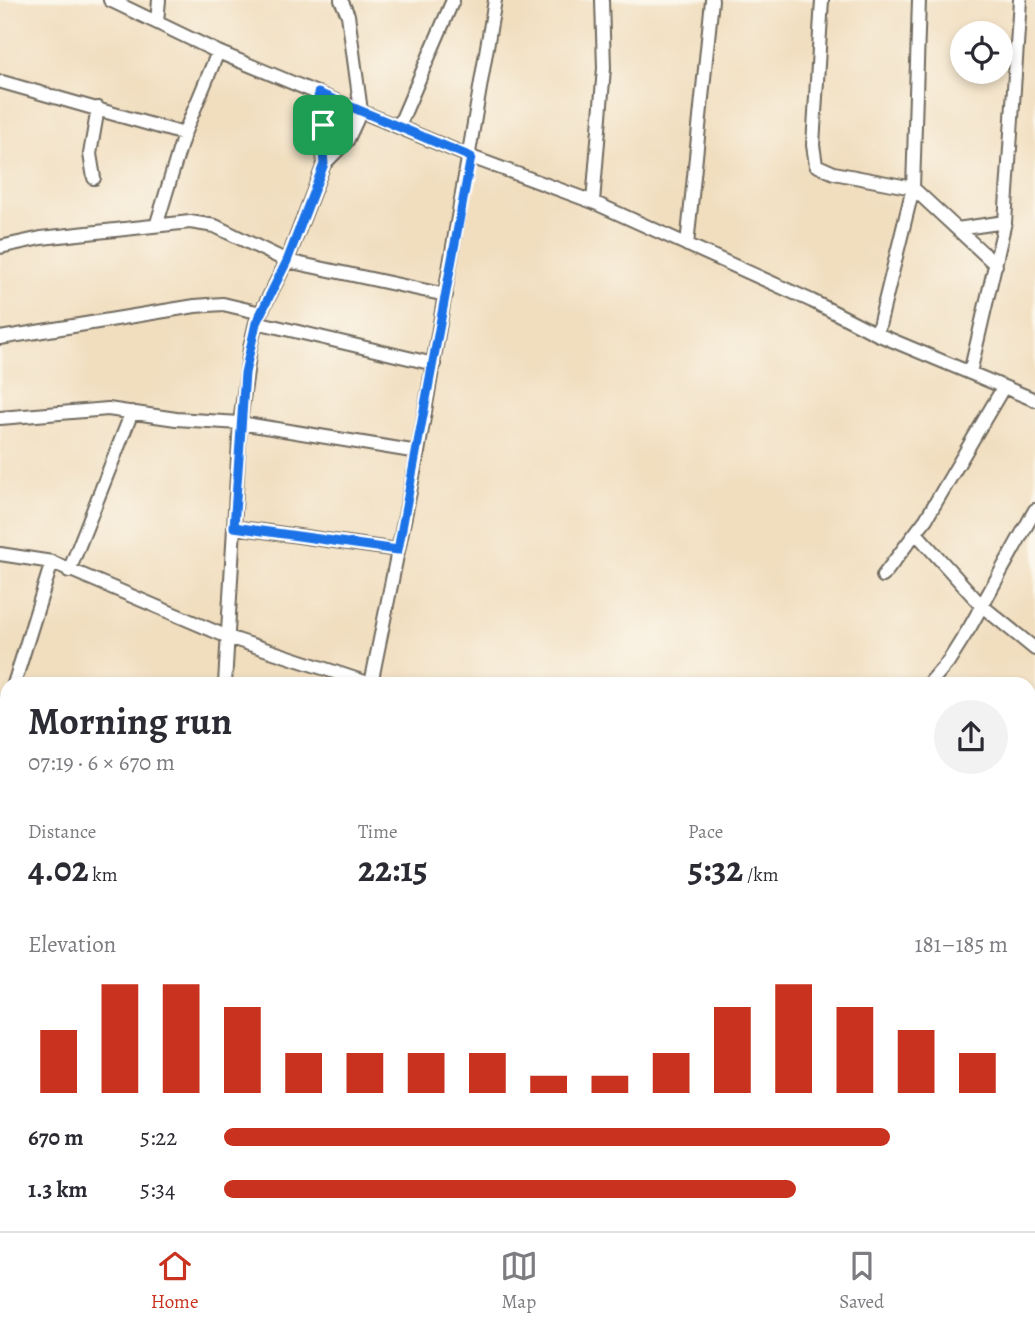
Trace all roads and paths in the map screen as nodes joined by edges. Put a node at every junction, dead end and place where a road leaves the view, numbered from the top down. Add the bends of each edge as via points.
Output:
1 (110, 0) edge
2 (159, 0) edge
3 (341, 0) edge
4 (453, 0) edge
5 (495, 0) edge
6 (602, 0) edge
7 (712, 0) edge
8 (821, 0) edge
9 (919, 0) edge
10 (1020, 0) edge
11 (158, 22) junction
12 (218, 52) junction
13 (2, 82) edge
14 (318, 93) junction
15 (98, 108) junction
16 (361, 111) junction
17 (400, 126) junction
18 (184, 134) junction
19 (471, 157) junction
20 (324, 164) junction
21 (94, 178) dead end
22 (913, 188) junction
23 (593, 202) junction
24 (1005, 222) junction
25 (157, 223) junction
26 (957, 229) junction
27 (687, 245) junction
28 (0, 247) edge
29 (287, 261) junction
30 (996, 265) junction
31 (446, 295) junction
32 (258, 318) junction
33 (877, 334) junction
34 (0, 338) edge
35 (434, 364) junction
36 (970, 373) junction
37 (1003, 388) junction
38 (1035, 400) edge
39 (132, 412) junction
40 (0, 418) edge
41 (240, 423) junction
42 (418, 452) junction
43 (1035, 510) edge
44 (234, 527) junction
45 (916, 533) junction
46 (398, 550) junction
47 (0, 554) edge
48 (51, 562) junction
49 (69, 570) junction
50 (883, 576) dead end
51 (981, 606) junction
52 (228, 637) junction
53 (1035, 649) edge
54 (941, 671) junction
55 (16, 677) edge
56 (225, 677) edge
57 (350, 677) edge
58 (372, 677) edge
59 (935, 677) edge
60 (943, 677) edge

1 - 11 street
2 - 11 street
3 - 16 street via 348,15
4 - 17 street
5 - 19 street
6 - 23 street via 604,68
7 - 27 street
8 - 22 street via 813,145 816,166
9 - 22 street
10 - 24 street
11 - 12 street
12 - 14 street
12 - 18 street
13 - 15 street
14 - 16 street
14 - 20 street
15 - 18 street
15 - 21 street via 90,154
16 - 17 street
16 - 20 street via 347,141
17 - 19 street
18 - 25 street
19 - 23 street
19 - 31 street
20 - 29 street
22 - 26 street
22 - 33 street
23 - 27 street
24 - 26 street
24 - 30 street
25 - 28 street
25 - 29 street via 215,226
26 - 30 street
27 - 33 street
29 - 31 street
29 - 32 street
30 - 36 street
31 - 35 street
32 - 34 street via 223,304 195,306
32 - 35 street
32 - 41 street via 245,373
33 - 36 street
35 - 42 street
36 - 37 street
37 - 38 street
37 - 45 street
39 - 40 street via 92,409
39 - 41 street
39 - 49 street
41 - 42 street
41 - 44 street
42 - 46 street
43 - 51 street
44 - 46 street
44 - 52 street
45 - 50 street
45 - 51 street
46 - 58 street
47 - 48 street
48 - 49 street
48 - 55 street
49 - 52 street
51 - 53 street
51 - 54 street
52 - 56 street
52 - 57 street
54 - 59 street
54 - 60 street

